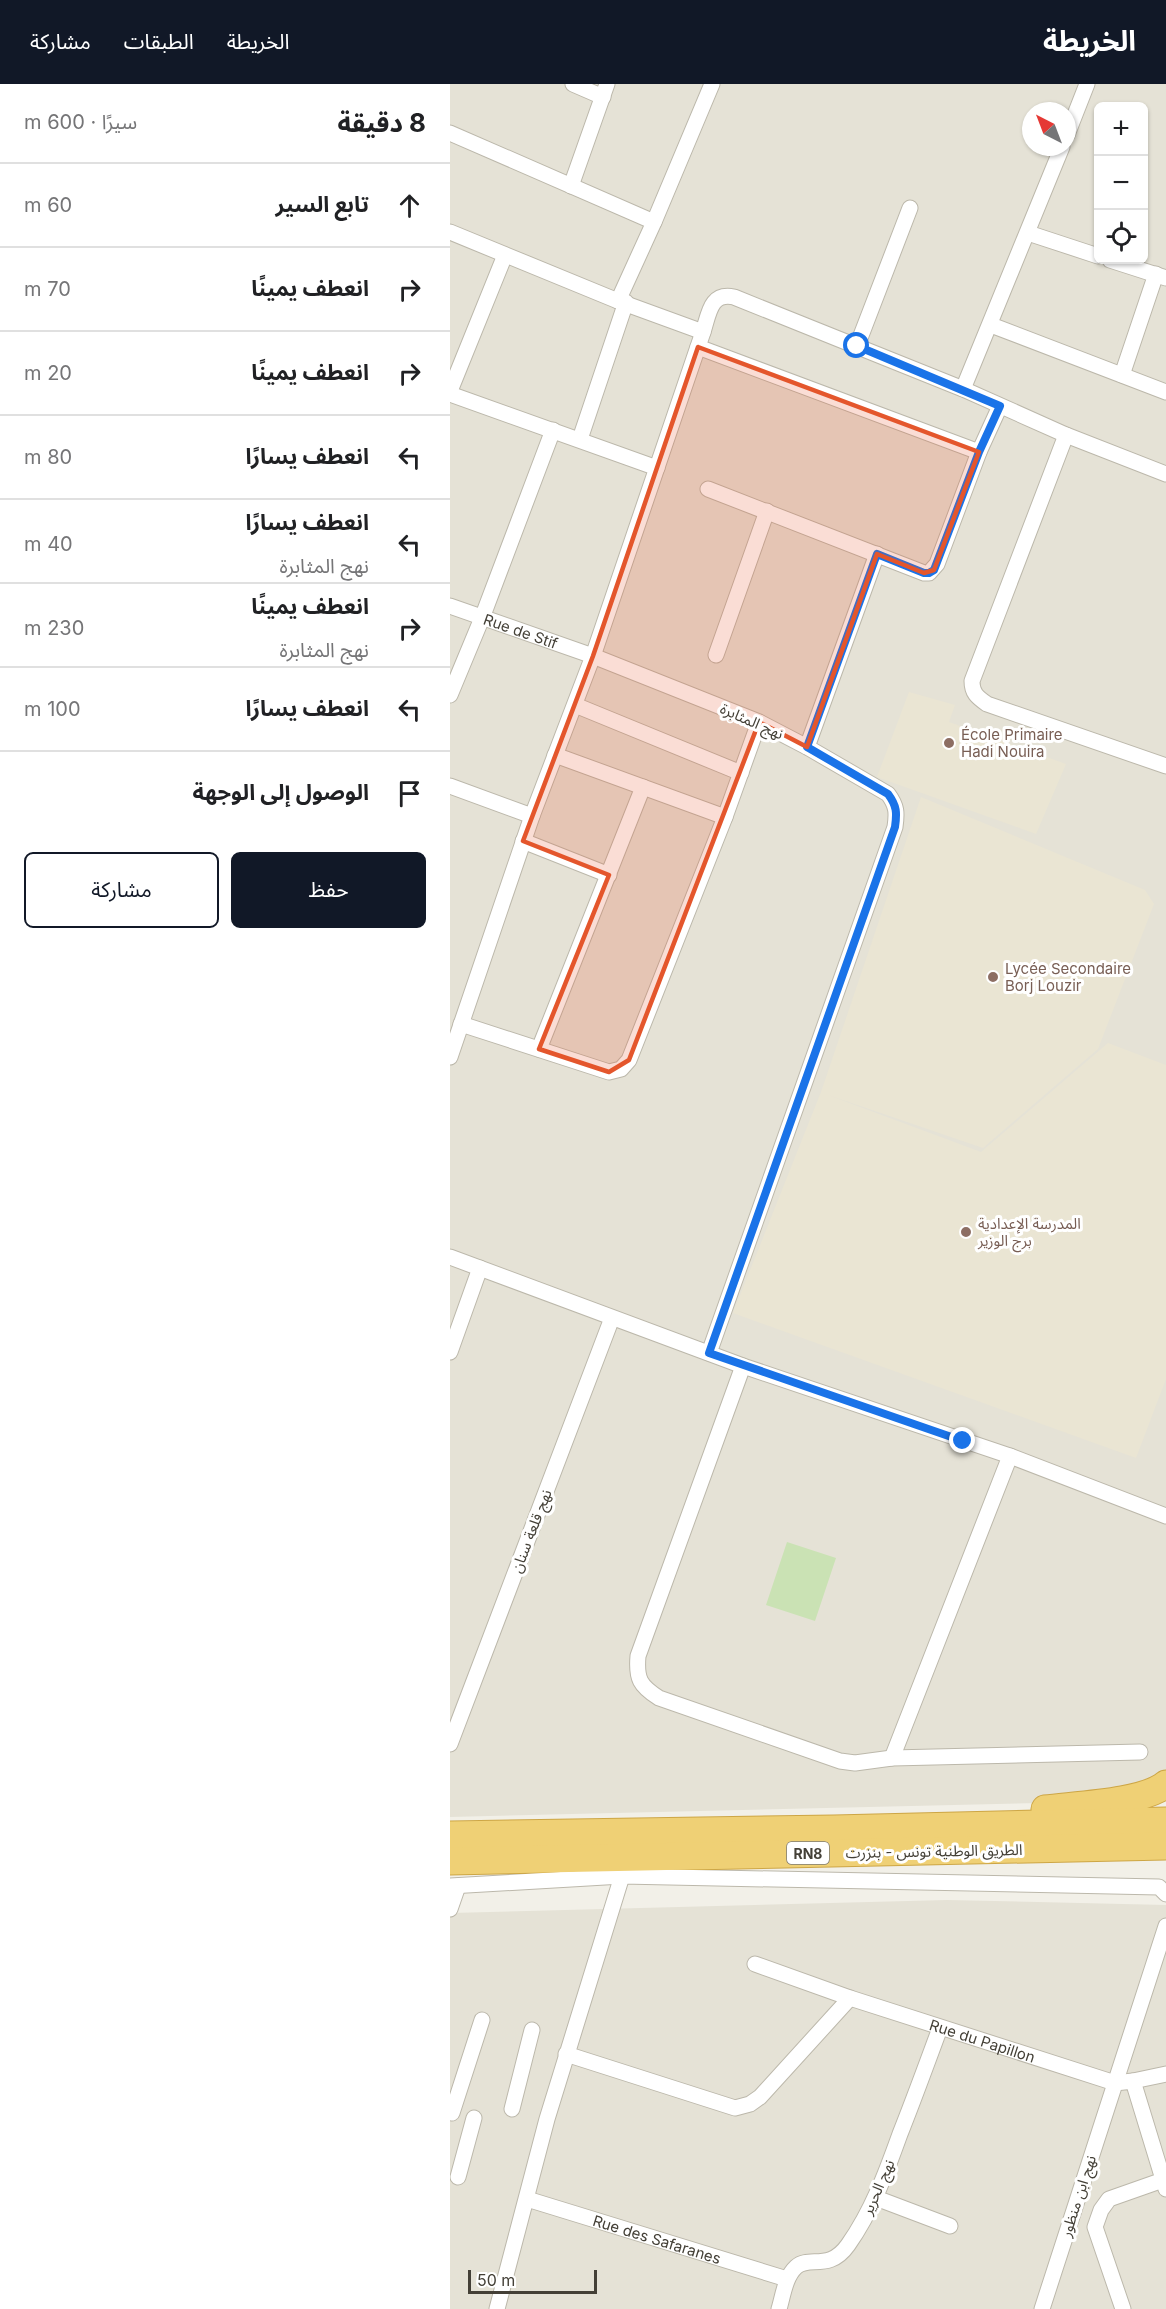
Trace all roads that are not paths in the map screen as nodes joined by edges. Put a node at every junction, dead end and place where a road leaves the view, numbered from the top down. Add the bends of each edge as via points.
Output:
1 (573, 84) edge
2 (712, 84) edge
3 (1088, 84) edge
4 (605, 90) edge
5 (1076, 113) edge
6 (450, 133) edge
7 (1058, 156) edge
8 (571, 186) junction
9 (910, 208) dead end
10 (654, 222) junction
11 (450, 232) edge
12 (1028, 233) junction
13 (505, 255) junction
14 (1094, 255) edge
15 (1123, 264) edge
16 (1161, 276) edge
17 (622, 302) junction
18 (991, 325) junction
19 (703, 332) junction
20 (857, 346) junction
21 (698, 347) junction
22 (1122, 375) junction
23 (963, 389) junction
24 (450, 392) edge
25 (1166, 392) edge
26 (1000, 406) junction
27 (553, 429) junction
28 (1066, 435) junction
29 (580, 439) junction
30 (979, 452) junction
31 (657, 468) junction
32 (1166, 474) edge
33 (708, 489) dead end
34 (767, 511) junction
35 (877, 554) junction
36 (450, 606) edge
37 (483, 618) junction
38 (593, 656) junction
39 (716, 656) dead end
40 (450, 695) edge
41 (575, 705) junction
42 (759, 722) junction
43 (807, 747) junction
44 (555, 755) junction
45 (1166, 766) edge
46 (741, 774) junction
47 (450, 786) edge
48 (644, 787) junction
49 (532, 816) junction
50 (725, 817) junction
51 (524, 841) junction
52 (609, 875) junction
53 (461, 1024) junction
54 (539, 1049) junction
55 (450, 1057) edge
56 (450, 1257) edge
57 (480, 1268) junction
58 (612, 1318) junction
59 (450, 1352) edge
60 (709, 1353) junction
61 (743, 1366) junction
62 (1010, 1456) junction
63 (1166, 1516) edge
64 (450, 1744) edge
65 (1140, 1752) dead end
66 (892, 1758) junction
67 (1166, 1784) edge
68 (1166, 1810) edge
69 (1001, 1814) junction
70 (1166, 1821) edge
71 (834, 1829) junction
72 (450, 1835) edge
73 (1166, 1846) edge
74 (622, 1876) junction
75 (453, 1877) edge
76 (1162, 1890) edge
77 (450, 1909) edge
78 (1166, 1926) edge
79 (755, 1964) dead end
80 (850, 1998) junction
81 (482, 2020) dead end
82 (940, 2028) junction
83 (532, 2030) dead end
84 (566, 2054) junction
85 (1166, 2074) edge
86 (1133, 2081) junction
87 (1115, 2083) junction
88 (512, 2109) dead end
89 (452, 2113) dead end
90 (474, 2118) dead end
91 (458, 2177) dead end
92 (1164, 2184) edge
93 (876, 2198) junction
94 (527, 2199) junction
95 (950, 2226) dead end
96 (787, 2279) junction
97 (497, 2309) edge
98 (779, 2309) edge
99 (1042, 2309) edge
100 (1123, 2309) edge

1 - 4 street
2 - 10 street
3 - 5 street
4 - 8 street
6 - 8 street
7 - 12 street
8 - 10 street
9 - 20 street
10 - 17 street
11 - 13 street
12 - 14 street
12 - 18 street
13 - 17 street
13 - 24 street
15 - 16 street
16 - 22 street
17 - 19 street
17 - 29 street
18 - 22 street
18 - 23 street
19 - 20 street via 713,303 723,295
19 - 21 street
20 - 23 street
21 - 30 street
21 - 31 street
22 - 25 street
23 - 26 street
24 - 27 street
26 - 28 street
26 - 30 street
27 - 29 street
27 - 37 street
28 - 32 street
28 - 45 street via 972,681 972,690 987,704
29 - 31 street
30 - 35 street via 934,570 924,573
31 - 38 street
33 - 34 street
34 - 35 street
34 - 39 street
35 - 43 street
36 - 37 street, Rue de Stif
37 - 38 street, Rue de Stif
37 - 40 street
38 - 41 street
38 - 42 street, نهج المثابرة
41 - 44 street
41 - 46 street
42 - 43 street, نهج المثابرة
42 - 46 street
43 - 60 street, نهج المثابرة via 888,794 895,803 895,827
44 - 48 street
44 - 49 street
46 - 50 street
47 - 49 street
48 - 50 street
48 - 52 street
49 - 51 street
50 - 54 street via 629,1060 621,1069 609,1072
51 - 52 street
51 - 53 street
52 - 54 street
53 - 54 street
53 - 55 street
56 - 57 street
57 - 58 street
57 - 59 street
58 - 60 street
58 - 64 street, نهج قلعة سنان
60 - 61 street
61 - 62 street
61 - 66 street via 638,1656 636,1674 646,1690 659,1698 840,1761
62 - 63 street
62 - 66 street
65 - 66 street
67 - 69 highway, RN8 via 1158,1791 1134,1797
68 - 69 highway, RN8
69 - 71 highway, RN8 via 902,1819
70 - 71 highway, الطريق الوطنية تونس - بنزرت / RN8
71 - 72 highway, الطريق الوطنية تونس - بنزرت / RN8
73 - 75 highway, الطريق الوطنية تونس - بنزرت / RN8
74 - 75 street
74 - 76 street
74 - 84 street
75 - 77 street
78 - 87 street, نهج ابن منظور
79 - 80 street, Rue du Papillon
80 - 82 street, Rue du Papillon
80 - 84 street via 760,2097 735,2108
81 - 89 street
82 - 87 street, Rue du Papillon
82 - 93 street, نهج الحرير
83 - 88 street
84 - 94 street
85 - 86 street
86 - 87 street
86 - 92 street
87 - 99 street, نهج ابن منظور
90 - 91 street
92 - 100 street via 1109,2199 1095,2227
93 - 95 street
93 - 96 street, نهج الحرير via 847,2247 827,2262 797,2266
94 - 96 street, Rue des Safaranes
94 - 97 street
96 - 98 street

